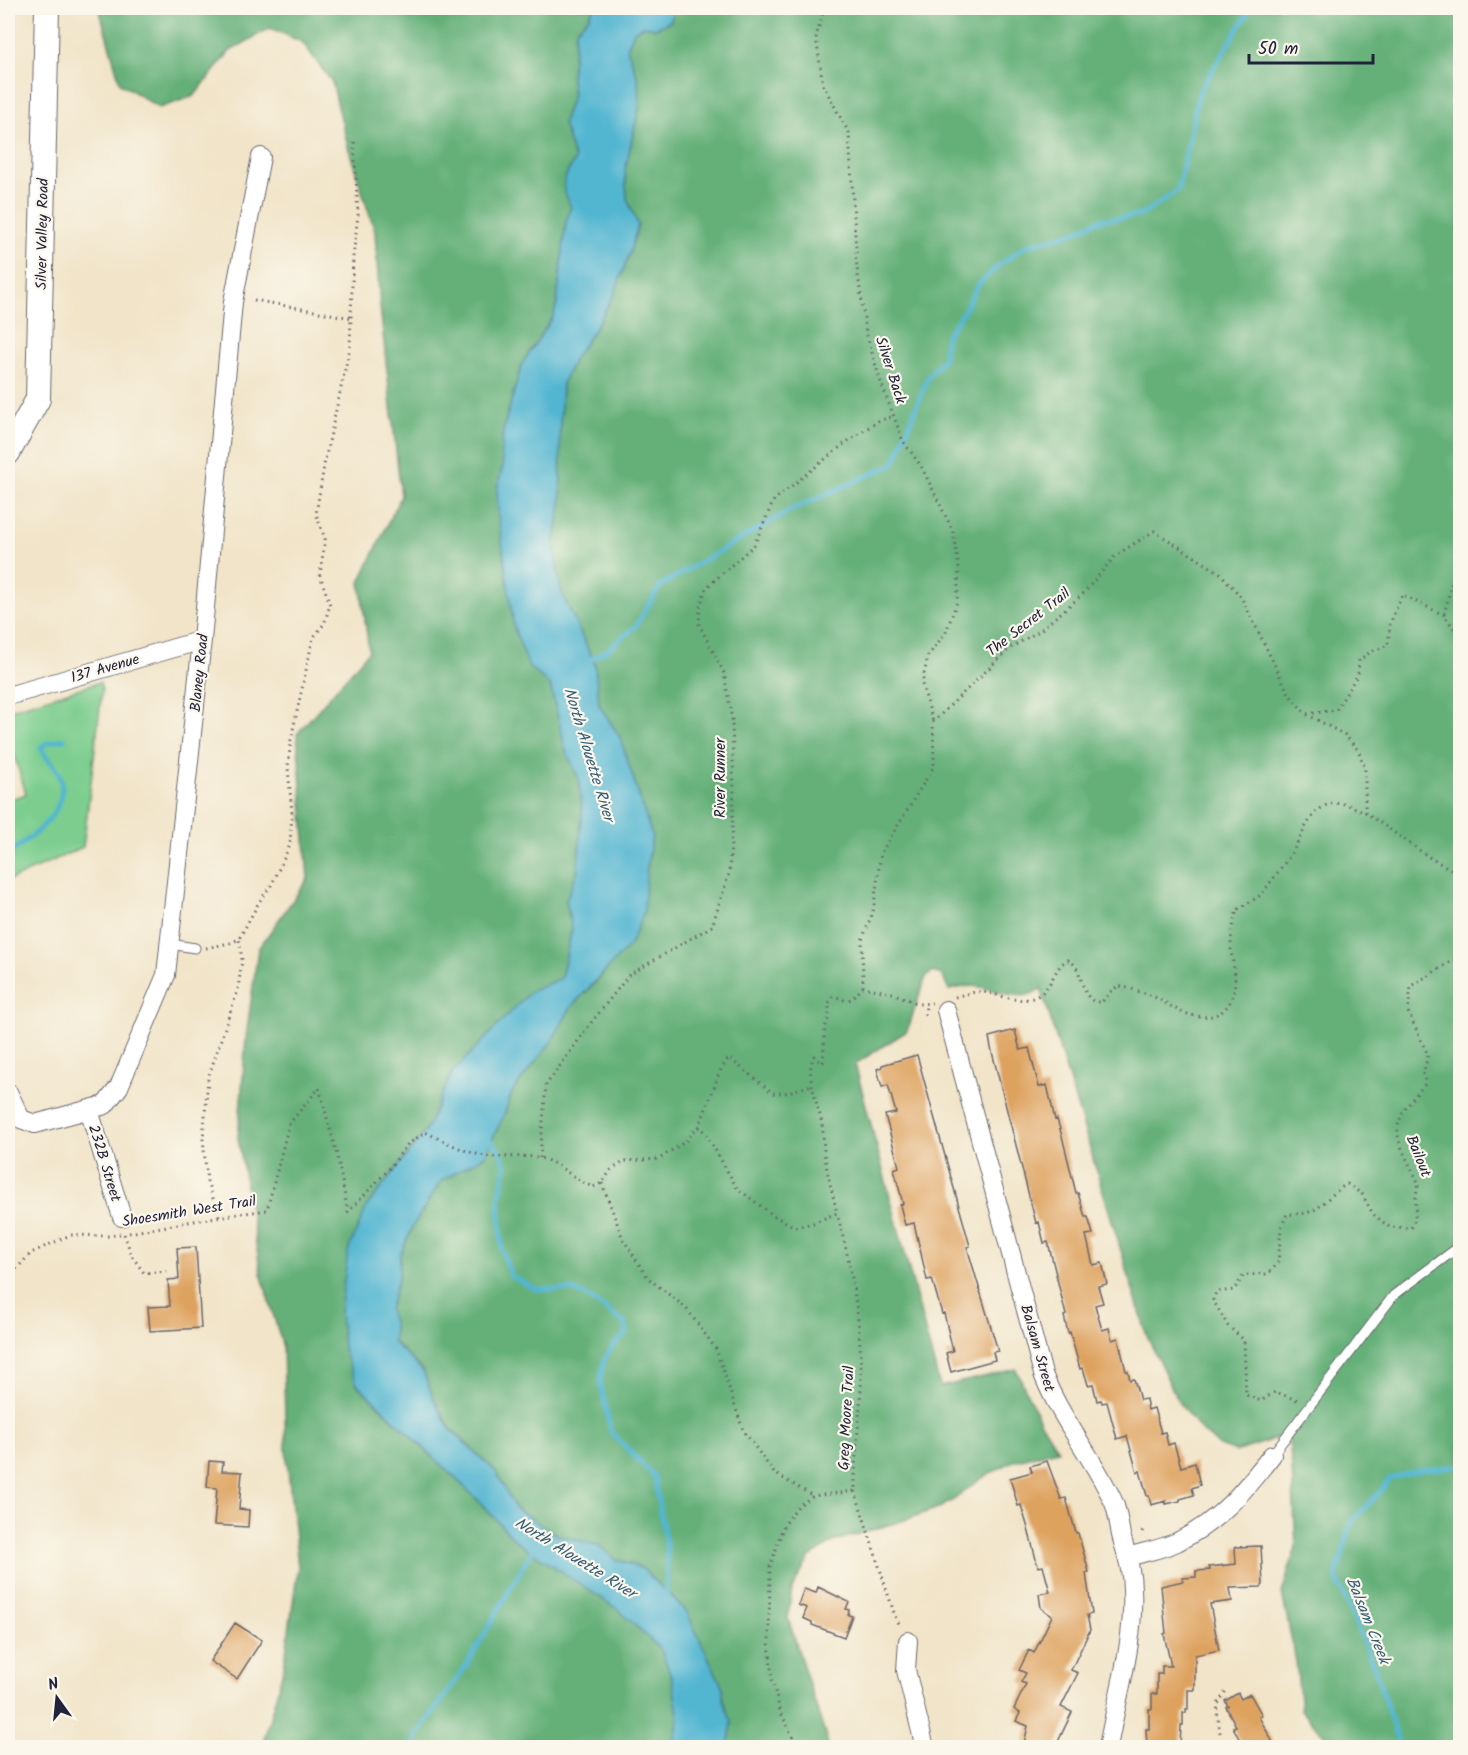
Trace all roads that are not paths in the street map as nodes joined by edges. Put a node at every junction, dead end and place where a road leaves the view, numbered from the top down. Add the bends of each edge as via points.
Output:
1 (47, 8) edge
2 (261, 157) dead end
3 (8, 453) edge
4 (202, 640) junction
5 (8, 696) edge
6 (170, 944) junction
7 (195, 948) road end
8 (946, 1010) dead end
9 (8, 1092) edge
10 (88, 1110) junction
11 (123, 1225) road end
12 (1461, 1245) edge
13 (1272, 1455) joint
14 (1128, 1557) junction
15 (908, 1641) road end
16 (925, 1748) edge
17 (1108, 1748) edge

1 - 3 street, Silver Valley Road via 38,399
2 - 4 street, Blaney Road via 233,302
4 - 5 street, 137 Avenue
4 - 6 street, Blaney Road
6 - 7 lane
6 - 10 street, Blaney Road via 166,975 119,1087 105,1106
8 - 14 street, Balsam Street via 1043,1374 1115,1506
9 - 10 street, Blaney Road via 21,1119 35,1124
10 - 11 street, 232B Street
12 - 13 lane via 1394,1295
13 - 14 street via 1216,1519 1175,1543
14 - 17 street, Balsam Street via 1131,1623
15 - 16 street via 906,1670

